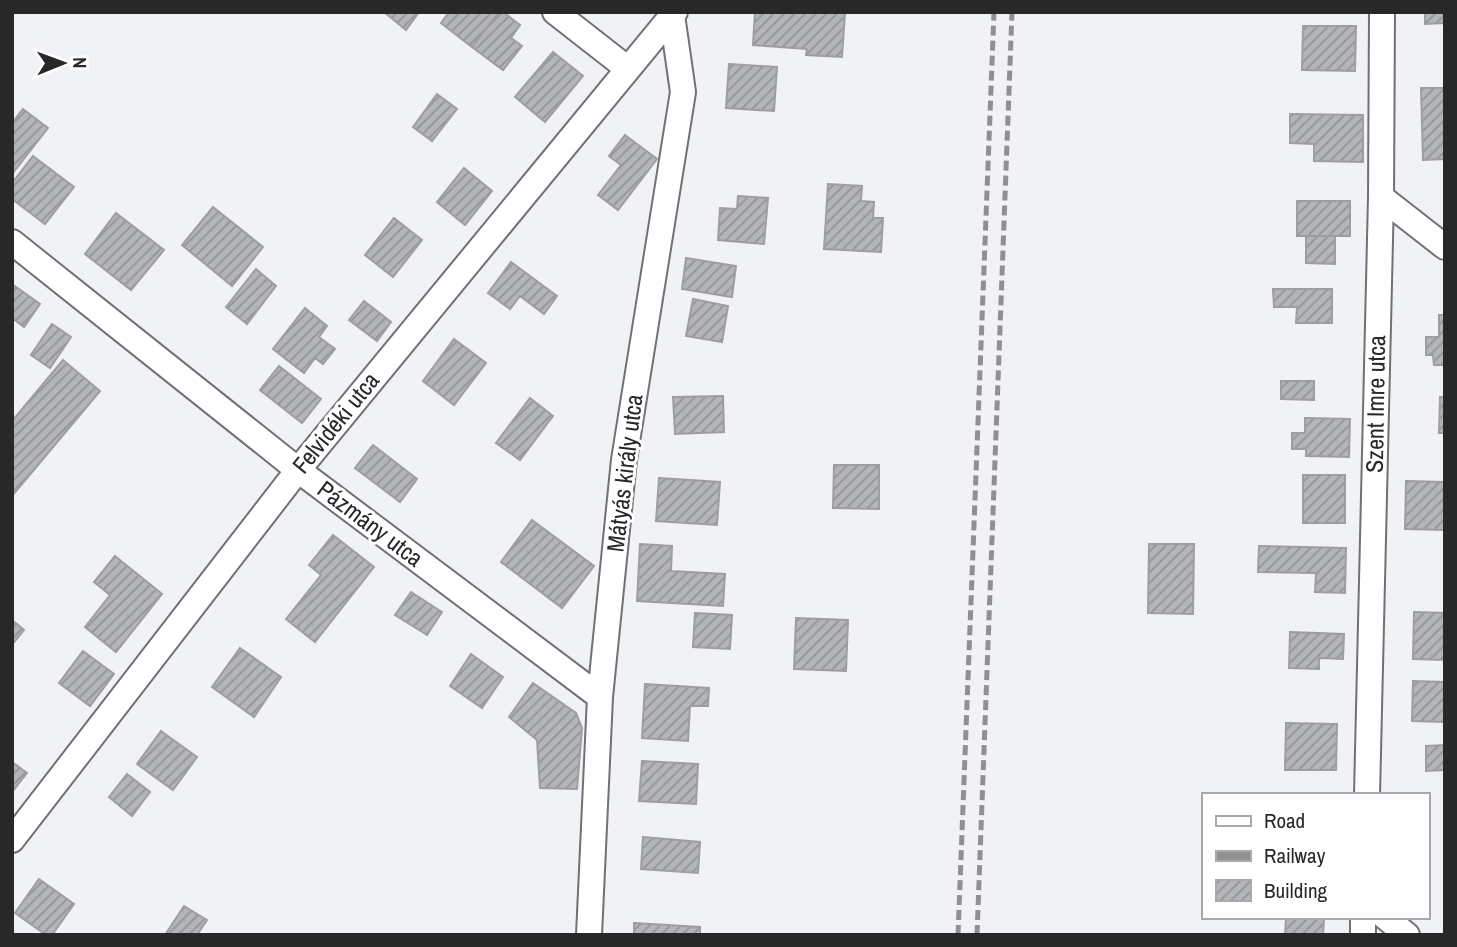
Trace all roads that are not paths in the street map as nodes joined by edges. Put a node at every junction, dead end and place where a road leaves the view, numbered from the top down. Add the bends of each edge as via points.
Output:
1 (555, 12) edge
2 (1382, 12) edge
3 (673, 14) edge
4 (628, 69) junction
5 (1381, 197) junction
6 (12, 242) edge
7 (1445, 247) edge
8 (298, 470) junction
9 (600, 697) junction
10 (1367, 793) edge
11 (12, 840) edge
12 (1388, 919) edge
13 (589, 935) edge
14 (1408, 935) edge

1 - 4 street
2 - 5 street, Szent Imre utca
3 - 4 street, Felvidéki utca
3 - 9 street, Mátyás király utca via 683,92 624,460
4 - 8 street, Felvidéki utca
5 - 7 street
5 - 10 street, Szent Imre utca
6 - 8 street, Pázmány utca
8 - 9 street, Pázmány utca
8 - 11 street, Felvidéki utca
9 - 13 street, Mátyás király utca
12 - 14 street

